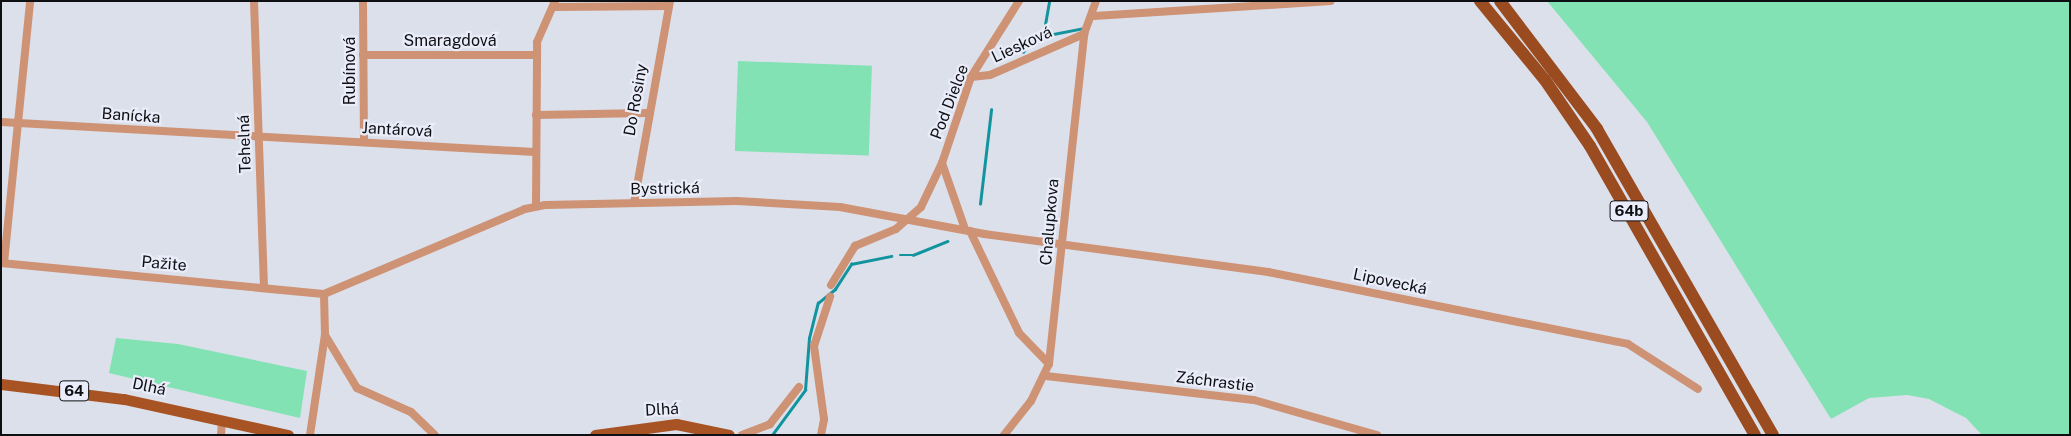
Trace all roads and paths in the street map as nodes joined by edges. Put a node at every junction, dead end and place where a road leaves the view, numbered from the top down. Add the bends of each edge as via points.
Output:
1 (30, 1) edge
2 (254, 1) edge
3 (363, 1) edge
4 (1019, 1) edge
5 (1096, 1) edge
6 (1331, 1) edge
7 (1480, 1) edge
8 (1500, 1) edge
9 (670, 3) edge
10 (555, 4) edge
11 (1094, 16) junction
12 (1084, 34) junction
13 (363, 55) junction
14 (536, 55) junction
15 (971, 77) junction
16 (648, 114) junction
17 (536, 115) junction
18 (1, 122) edge
19 (17, 123) junction
20 (259, 138) junction
21 (364, 141) junction
22 (534, 152) junction
23 (942, 163) junction
24 (634, 203) junction
25 (536, 205) junction
26 (911, 218) junction
27 (968, 230) junction
28 (1062, 244) junction
29 (3, 263) edge
30 (831, 285) dead end
31 (264, 287) junction
32 (324, 294) junction
33 (830, 297) dead end
34 (325, 335) junction
35 (1049, 364) junction
36 (1046, 376) junction
37 (1, 384) edge
38 (799, 387) dead end
39 (1698, 389) dead end
40 (222, 420) junction
41 (676, 430) edge
42 (221, 435) edge
43 (288, 435) edge
44 (310, 435) edge
45 (435, 435) edge
46 (595, 435) edge
47 (729, 435) edge
48 (742, 435) edge
49 (821, 435) edge
50 (1004, 435) edge
51 (1377, 435) edge
52 (1755, 435) edge
53 (1773, 435) edge

1 - 19 street
2 - 20 street, Tehelná
3 - 13 street, Rubínová
4 - 15 street, Pod Dielce
5 - 11 street, Chalupkova
6 - 11 street
7 - 52 highway, 64b via 1545,80 1590,146
8 - 53 highway, 64b via 1597,128
9 - 10 street
9 - 16 street, Do Rosiny
10 - 14 street via 537,42
11 - 12 street, Chalupkova
12 - 15 street, Liesková via 990,75
12 - 28 street, Chalupkova
13 - 14 street, Smaragdová
13 - 21 street, Rubínová
14 - 17 street
15 - 23 street, Pod Dielce
16 - 17 street
16 - 24 street, Do Rosiny
17 - 22 street
18 - 19 street, Banícka
19 - 20 street, Banícka
19 - 29 street
20 - 21 street, Jantárová
20 - 31 street, Tehelná
21 - 22 street, Jantárová
22 - 25 street
23 - 26 street, Pod Dielce
23 - 27 street, Pod Dielce
24 - 25 street, Bystrická
24 - 26 street, Bystrická via 798,204
25 - 32 street, Bystrická
26 - 27 street, Bystrická
26 - 30 street via 855,246 846,254
27 - 28 street, Bystrická
27 - 35 street, Pod Dielce via 1019,332
28 - 35 street, Chalupkova
28 - 39 street, Lipovecká via 1287,275 1628,344
29 - 31 street, Pažite
31 - 32 street, Pažite
32 - 34 street
33 - 49 street via 814,346 824,419
34 - 44 street
34 - 45 street via 357,388 411,412
35 - 36 street, Chalupkova
36 - 50 street, Chalupkova
36 - 51 street, Záchrastie via 1254,400
37 - 40 main road, Dlhá / 64 via 100,395
38 - 48 street via 770,424
40 - 42 street
40 - 43 main road, Dlhá / 64
41 - 46 main road, Dlhá
41 - 47 main road, Dlhá

